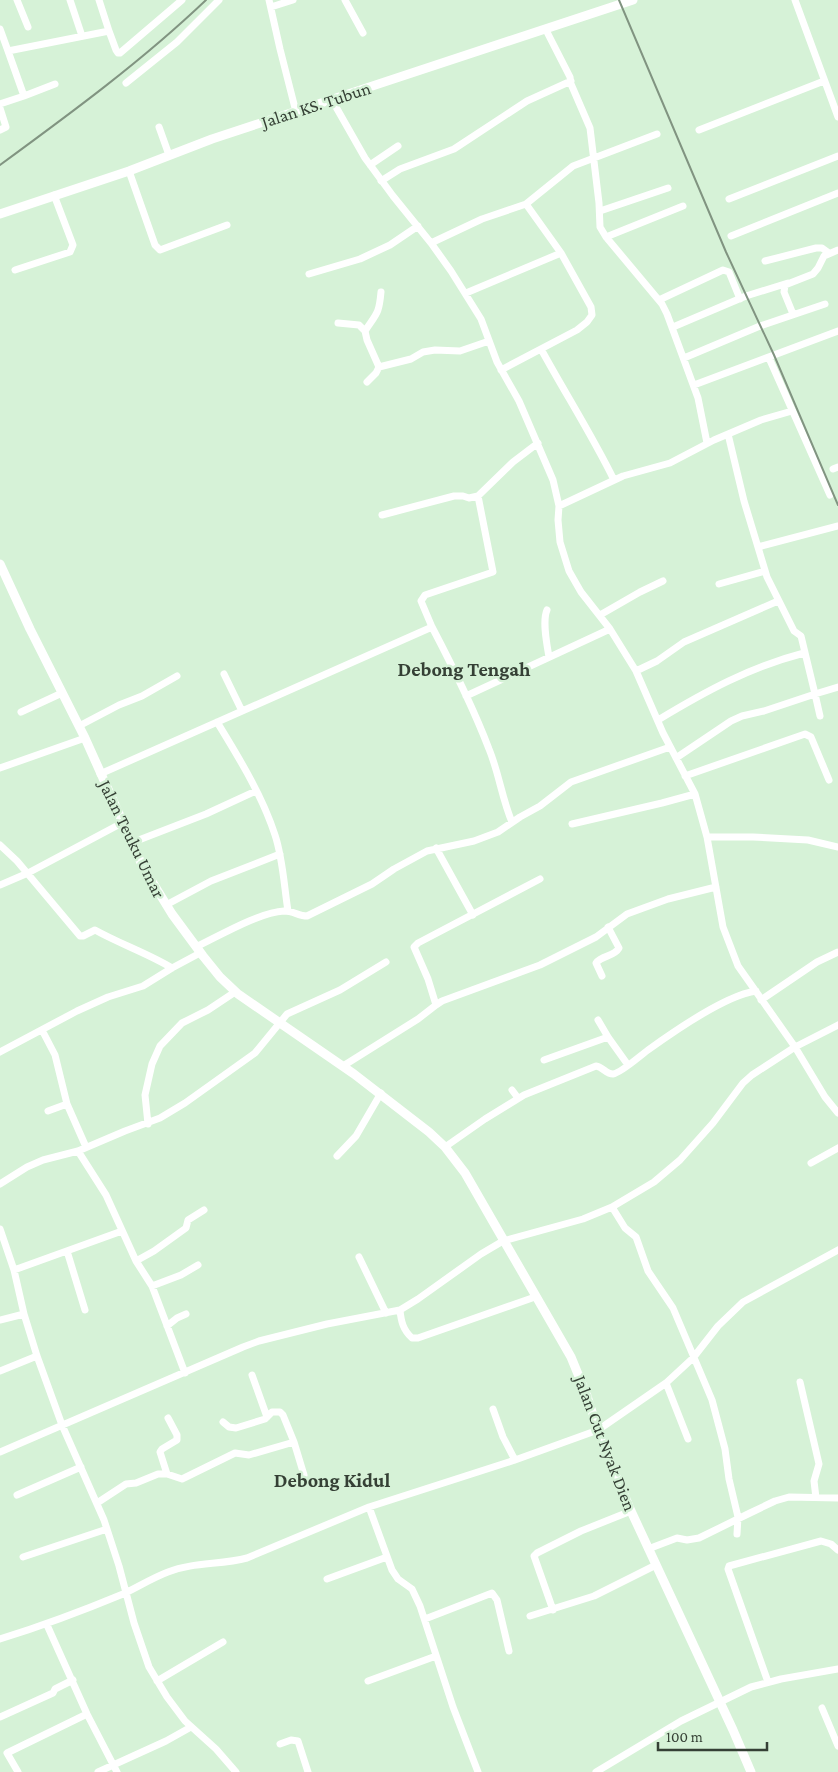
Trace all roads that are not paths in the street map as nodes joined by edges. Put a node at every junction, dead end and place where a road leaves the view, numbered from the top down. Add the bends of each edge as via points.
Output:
1 (17, 0) edge
2 (70, 0) edge
3 (99, 0) edge
4 (182, 0) edge
5 (219, 0) edge
6 (293, 0) edge
7 (345, 0) edge
8 (633, 0) edge
9 (796, 0) edge
10 (270, 3) edge
11 (28, 27) dead end
12 (0, 29) edge
13 (546, 30) junction
14 (109, 31) junction
15 (363, 33) dead end
16 (82, 36) junction
17 (8, 52) junction
18 (824, 80) junction
19 (570, 81) junction
20 (126, 83) dead end
21 (55, 84) dead end
22 (24, 96) junction
23 (332, 100) junction
24 (835, 100) edge
25 (0, 104) edge
26 (0, 108) edge
27 (296, 112) junction
28 (838, 117) edge
29 (158, 127) dead end
30 (0, 130) edge
31 (699, 130) dead end
32 (657, 134) dead end
33 (398, 146) dead end
34 (169, 155) junction
35 (838, 156) edge
36 (593, 159) junction
37 (370, 165) junction
38 (129, 171) junction
39 (381, 180) junction
40 (668, 188) dead end
41 (838, 193) edge
42 (54, 195) junction
43 (729, 199) dead end
44 (526, 204) junction
45 (682, 206) dead end
46 (600, 211) junction
47 (0, 214) edge
48 (227, 224) dead end
49 (418, 226) junction
50 (731, 236) dead end
51 (606, 237) junction
52 (431, 243) junction
53 (838, 250) edge
54 (561, 253) junction
55 (829, 253) junction
56 (765, 261) dead end
57 (15, 270) dead end
58 (309, 274) dead end
59 (788, 283) junction
60 (380, 292) dead end
61 (466, 294) junction
62 (740, 299) junction
63 (658, 300) junction
64 (825, 304) dead end
65 (793, 314) junction
66 (338, 323) dead end
67 (673, 327) junction
68 (365, 331) junction
69 (838, 331) edge
70 (489, 341) junction
71 (541, 349) junction
72 (684, 358) junction
73 (769, 358) junction
74 (379, 367) junction
75 (501, 370) junction
76 (367, 382) dead end
77 (694, 385) junction
78 (792, 410) junction
79 (728, 434) junction
80 (538, 443) junction
81 (707, 443) junction
82 (614, 480) junction
83 (830, 495) dead end
84 (478, 496) junction
85 (559, 506) junction
86 (382, 514) dead end
87 (838, 526) edge
88 (758, 547) junction
89 (1, 568) edge
90 (765, 572) junction
91 (663, 581) dead end
92 (719, 584) dead end
93 (778, 601) junction
94 (547, 610) dead end
95 (600, 615) junction
96 (432, 628) junction
97 (610, 629) junction
98 (804, 653) junction
99 (549, 657) junction
100 (636, 671) junction
101 (224, 674) dead end
102 (177, 676) dead end
103 (838, 687) edge
104 (62, 693) junction
105 (815, 694) junction
106 (466, 696) junction
107 (242, 711) junction
108 (21, 712) dead end
109 (820, 716) dead end
110 (658, 720) junction
111 (218, 722) junction
112 (79, 726) junction
113 (85, 738) junction
114 (670, 747) junction
115 (676, 758) junction
116 (0, 768) edge
117 (100, 774) junction
118 (685, 776) junction
119 (829, 780) dead end
120 (256, 791) junction
121 (695, 794) junction
122 (512, 822) junction
123 (122, 823) junction
124 (572, 824) dead end
125 (707, 838) junction
126 (131, 843) junction
127 (0, 845) edge
128 (838, 847) edge
129 (436, 848) junction
130 (280, 854) junction
131 (28, 873) junction
132 (540, 879) dead end
133 (0, 885) edge
134 (716, 887) junction
135 (166, 905) junction
136 (288, 911) junction
137 (473, 915) junction
138 (608, 927) junction
139 (198, 950) junction
140 (838, 952) edge
141 (386, 962) dead end
142 (172, 968) junction
143 (602, 976) dead end
144 (756, 991) junction
145 (235, 992) junction
146 (761, 1000) junction
147 (436, 1005) junction
148 (598, 1020) dead end
149 (280, 1023) junction
150 (838, 1025) edge
151 (42, 1030) junction
152 (608, 1037) junction
153 (795, 1047) junction
154 (0, 1052) edge
155 (544, 1060) dead end
156 (628, 1065) junction
157 (343, 1066) junction
158 (512, 1090) dead end
159 (381, 1094) junction
160 (518, 1098) junction
161 (67, 1104) junction
162 (48, 1111) dead end
163 (838, 1113) edge
164 (148, 1124) junction
165 (429, 1132) joint
166 (86, 1147) junction
167 (445, 1147) junction
168 (838, 1148) edge
169 (78, 1151) junction
170 (336, 1156) dead end
171 (811, 1163) dead end
172 (0, 1184) edge
173 (612, 1207) junction
174 (204, 1210) dead end
175 (0, 1229) edge
176 (122, 1231) junction
177 (503, 1241) junction
178 (838, 1250) edge
179 (3, 1251) edge
180 (67, 1251) junction
181 (359, 1257) dead end
182 (136, 1261) junction
183 (198, 1265) dead end
184 (14, 1270) junction
185 (152, 1286) junction
186 (535, 1297) junction
187 (85, 1310) dead end
188 (400, 1310) junction
189 (386, 1313) junction
190 (24, 1314) junction
191 (186, 1314) dead end
192 (0, 1320) edge
193 (167, 1326) junction
194 (37, 1356) junction
195 (693, 1358) junction
196 (0, 1371) edge
197 (185, 1373) junction
198 (252, 1375) dead end
199 (800, 1382) dead end
200 (666, 1383) junction
201 (493, 1409) dead end
202 (267, 1417) junction
203 (168, 1418) dead end
204 (223, 1422) dead end
205 (62, 1425) junction
206 (598, 1430) junction
207 (688, 1439) dead end
208 (294, 1442) junction
209 (0, 1452) edge
210 (515, 1460) junction
211 (81, 1467) junction
212 (167, 1474) junction
213 (304, 1476) dead end
214 (17, 1495) dead end
215 (816, 1498) junction
216 (838, 1498) edge
217 (97, 1503) junction
218 (368, 1507) junction
219 (631, 1511) junction
220 (738, 1519) junction
221 (107, 1529) junction
222 (737, 1534) dead end
223 (648, 1549) junction
224 (838, 1550) edge
225 (23, 1557) dead end
226 (387, 1557) junction
227 (656, 1565) junction
228 (327, 1579) dead end
229 (125, 1593) junction
230 (553, 1610) junction
231 (530, 1616) dead end
232 (425, 1619) junction
233 (47, 1625) junction
234 (0, 1639) edge
235 (223, 1642) dead end
236 (509, 1651) dead end
237 (436, 1656) junction
238 (838, 1669) edge
239 (73, 1680) junction
240 (157, 1681) junction
241 (368, 1681) dead end
242 (768, 1682) junction
243 (720, 1702) junction
244 (822, 1708) dead end
245 (88, 1714) junction
246 (0, 1717) edge
247 (191, 1727) junction
248 (280, 1744) dead end
249 (838, 1746) edge
250 (4, 1754) edge
251 (116, 1768) edge
252 (18, 1772) edge
253 (98, 1772) edge
254 (236, 1772) edge
255 (308, 1772) edge
256 (478, 1772) edge
257 (596, 1772) edge
258 (751, 1772) edge

1 - 11 street
2 - 16 street
3 - 14 street
4 - 14 street via 118,53
5 - 20 street via 177,42
6 - 10 street
7 - 15 street
8 - 13 main road, Jalan KS. Tubun
9 - 18 street
10 - 27 street
12 - 17 street
13 - 19 street
13 - 23 main road, Jalan KS. Tubun
14 - 16 street
16 - 17 street
17 - 22 street
18 - 24 street
18 - 31 street
19 - 36 street via 590,128
19 - 39 street via 526,101 454,149 408,165
21 - 22 street
22 - 25 street
23 - 27 main road, Jalan KS. Tubun
23 - 37 street
24 - 28 street
26 - 30 street via 6,127
27 - 34 main road, Jalan KS. Tubun
29 - 34 street
32 - 36 street
33 - 37 street
34 - 38 main road, Jalan KS. Tubun
35 - 43 street
36 - 44 street via 573,166
36 - 46 street
37 - 39 street
38 - 42 main road, Jalan KS. Tubun
38 - 48 street via 155,245 160,250
39 - 49 street
40 - 46 street
41 - 50 street
42 - 47 main road, Jalan KS. Tubun
42 - 57 street via 72,249
44 - 52 street
44 - 54 street
45 - 51 street
46 - 51 street via 600,226
49 - 52 street
49 - 58 street via 390,245 360,259
51 - 63 street
52 - 61 street
53 - 55 street
54 - 61 street
54 - 71 street via 591,307 592,315 577,330
55 - 56 street via 816,248
55 - 59 street via 813,274
59 - 62 street
59 - 65 street via 784,292
60 - 68 street via 375,319
61 - 70 street
62 - 63 street via 729,272 723,270
62 - 67 street
63 - 67 street
64 - 65 street
65 - 72 street
66 - 68 street via 358,325
67 - 72 street
68 - 74 street
69 - 73 street
70 - 74 street via 460,351 423,352 411,359
70 - 75 street
71 - 75 street
71 - 82 street
72 - 77 street
73 - 77 street
73 - 78 street
74 - 76 street
75 - 80 street
77 - 81 street
78 - 79 street
78 - 83 street
79 - 81 street
79 - 88 street
80 - 84 street
80 - 85 street via 553,480
81 - 82 street via 670,463
82 - 85 street
84 - 86 street via 454,496
84 - 96 street via 493,572 426,595 421,601
85 - 95 street via 560,542 566,562 573,580
87 - 88 street
88 - 90 street
89 - 104 main road, Jalan Teuku Umar
90 - 92 street
90 - 93 street
91 - 95 street
93 - 98 street via 794,631 801,636
93 - 100 street via 684,642
94 - 99 street
95 - 97 street
96 - 106 street
96 - 107 street
97 - 99 street
97 - 100 street
98 - 105 street
98 - 110 street via 743,673
99 - 106 street
100 - 110 street
101 - 107 street
102 - 112 street
103 - 105 street
104 - 108 street
104 - 112 main road, Jalan Teuku Umar
105 - 109 street
105 - 115 street via 731,721
106 - 122 street via 499,774
107 - 111 street
110 - 114 street
111 - 117 street
111 - 120 street
112 - 113 main road, Jalan Teuku Umar
113 - 116 street
113 - 117 main road, Jalan Teuku Umar
114 - 115 street
114 - 122 street via 571,782
115 - 118 street
117 - 123 main road, Jalan Teuku Umar
118 - 119 street via 805,734 811,738
118 - 121 street
120 - 126 street
120 - 130 street
121 - 124 street
121 - 125 street
122 - 129 street via 498,832 474,841
123 - 126 main road, Jalan Teuku Umar
123 - 131 street
125 - 128 street via 808,840
125 - 134 street
126 - 135 main road, Jalan Teuku Umar
127 - 131 street
129 - 136 street via 415,856 372,884 307,916
129 - 137 street
130 - 135 street via 211,881
130 - 136 street
131 - 133 street
131 - 142 street via 80,936 94,930
132 - 137 street
134 - 138 street via 668,899 628,914
134 - 144 street via 725,936 738,966
135 - 139 main road, Jalan Teuku Umar
136 - 139 street via 256,919
137 - 147 street via 414,947
138 - 143 street via 619,948 596,963
138 - 147 street via 596,937 540,965
139 - 142 street
139 - 145 main road, Jalan Teuku Umar
140 - 146 street via 817,962
141 - 149 street via 340,990 293,1010
142 - 151 street via 144,986 77,1010
144 - 146 street
144 - 156 street via 719,1005
145 - 149 main road, Jalan Teuku Umar
145 - 164 street via 182,1023 160,1046 145,1095
146 - 153 street
147 - 157 street
148 - 152 street
149 - 157 main road, Jalan Teuku Umar
149 - 164 street via 260,1048 239,1065 186,1103
150 - 153 street
151 - 154 street
151 - 161 street via 55,1055
152 - 155 street
152 - 156 street
153 - 163 street
153 - 173 street via 743,1083 680,1160 654,1182
156 - 160 street via 612,1074 596,1066
157 - 159 main road, Jalan Teuku Umar
158 - 160 street
159 - 165 main road, Jalan Teuku Umar
159 - 170 street via 356,1136
160 - 167 street
161 - 162 street
161 - 166 street
164 - 166 street
165 - 167 main road, Jalan Cut Nyak Dien
166 - 169 street
167 - 177 main road, Jalan Cut Nyak Dien via 465,1172
168 - 171 street
169 - 172 street via 43,1160
169 - 176 street via 106,1195
173 - 177 street via 583,1219
173 - 195 street via 625,1228 636,1237 648,1271 673,1308
174 - 182 street via 188,1220 186,1228
175 - 179 street
176 - 180 street
176 - 182 street
177 - 186 main road, Jalan Cut Nyak Dien
177 - 188 street
178 - 195 street via 742,1302
179 - 184 street
180 - 184 street
180 - 187 street
181 - 189 street
182 - 185 street
183 - 185 street
184 - 190 street
185 - 193 street
186 - 188 street via 418,1338 412,1338 405,1331
186 - 206 main road, Jalan Cut Nyak Dien via 571,1357
188 - 189 street
189 - 197 street via 259,1341
190 - 192 street
190 - 194 street
191 - 193 street
193 - 197 street
194 - 196 street
194 - 205 street
195 - 200 street
195 - 220 street via 712,1400 721,1431
197 - 205 street
198 - 202 street
199 - 215 street via 819,1464 814,1481
200 - 206 street
200 - 207 street
201 - 210 street
202 - 204 street via 236,1428
202 - 208 street via 272,1412 280,1412
203 - 212 street via 177,1440 160,1452
205 - 209 street
205 - 211 street
206 - 210 street
206 - 219 main road, Jalan Cut Nyak Dien
208 - 212 street via 249,1455 235,1453 182,1479
208 - 213 street
210 - 218 street
211 - 214 street
211 - 217 street
212 - 217 street via 126,1484
215 - 216 street
215 - 220 street via 789,1497
217 - 221 street
218 - 226 street
218 - 229 street via 247,1558 187,1566
219 - 223 main road, Jalan Cut Nyak Dien
219 - 230 street via 581,1530 534,1556
220 - 222 street
220 - 223 street via 700,1538 677,1538
221 - 225 street
221 - 229 street
223 - 227 main road, Jalan Cut Nyak Dien
224 - 242 street via 821,1541 729,1566
226 - 228 street
226 - 232 street via 394,1574 412,1589
227 - 230 street via 594,1596
227 - 243 main road, Jalan Cut Nyak Dien
229 - 233 street
229 - 240 street
230 - 231 street
232 - 236 street via 492,1593
232 - 237 street
233 - 234 street
233 - 239 street
235 - 240 street
237 - 241 street
237 - 256 street
238 - 242 street
239 - 245 street
239 - 246 street
240 - 247 street
242 - 243 street
243 - 257 street via 681,1721
243 - 258 main road, Jalan Cut Nyak Dien
244 - 249 street
245 - 250 street
245 - 251 street
247 - 251 street
247 - 254 street
248 - 255 street via 298,1741
250 - 252 street
251 - 253 street

